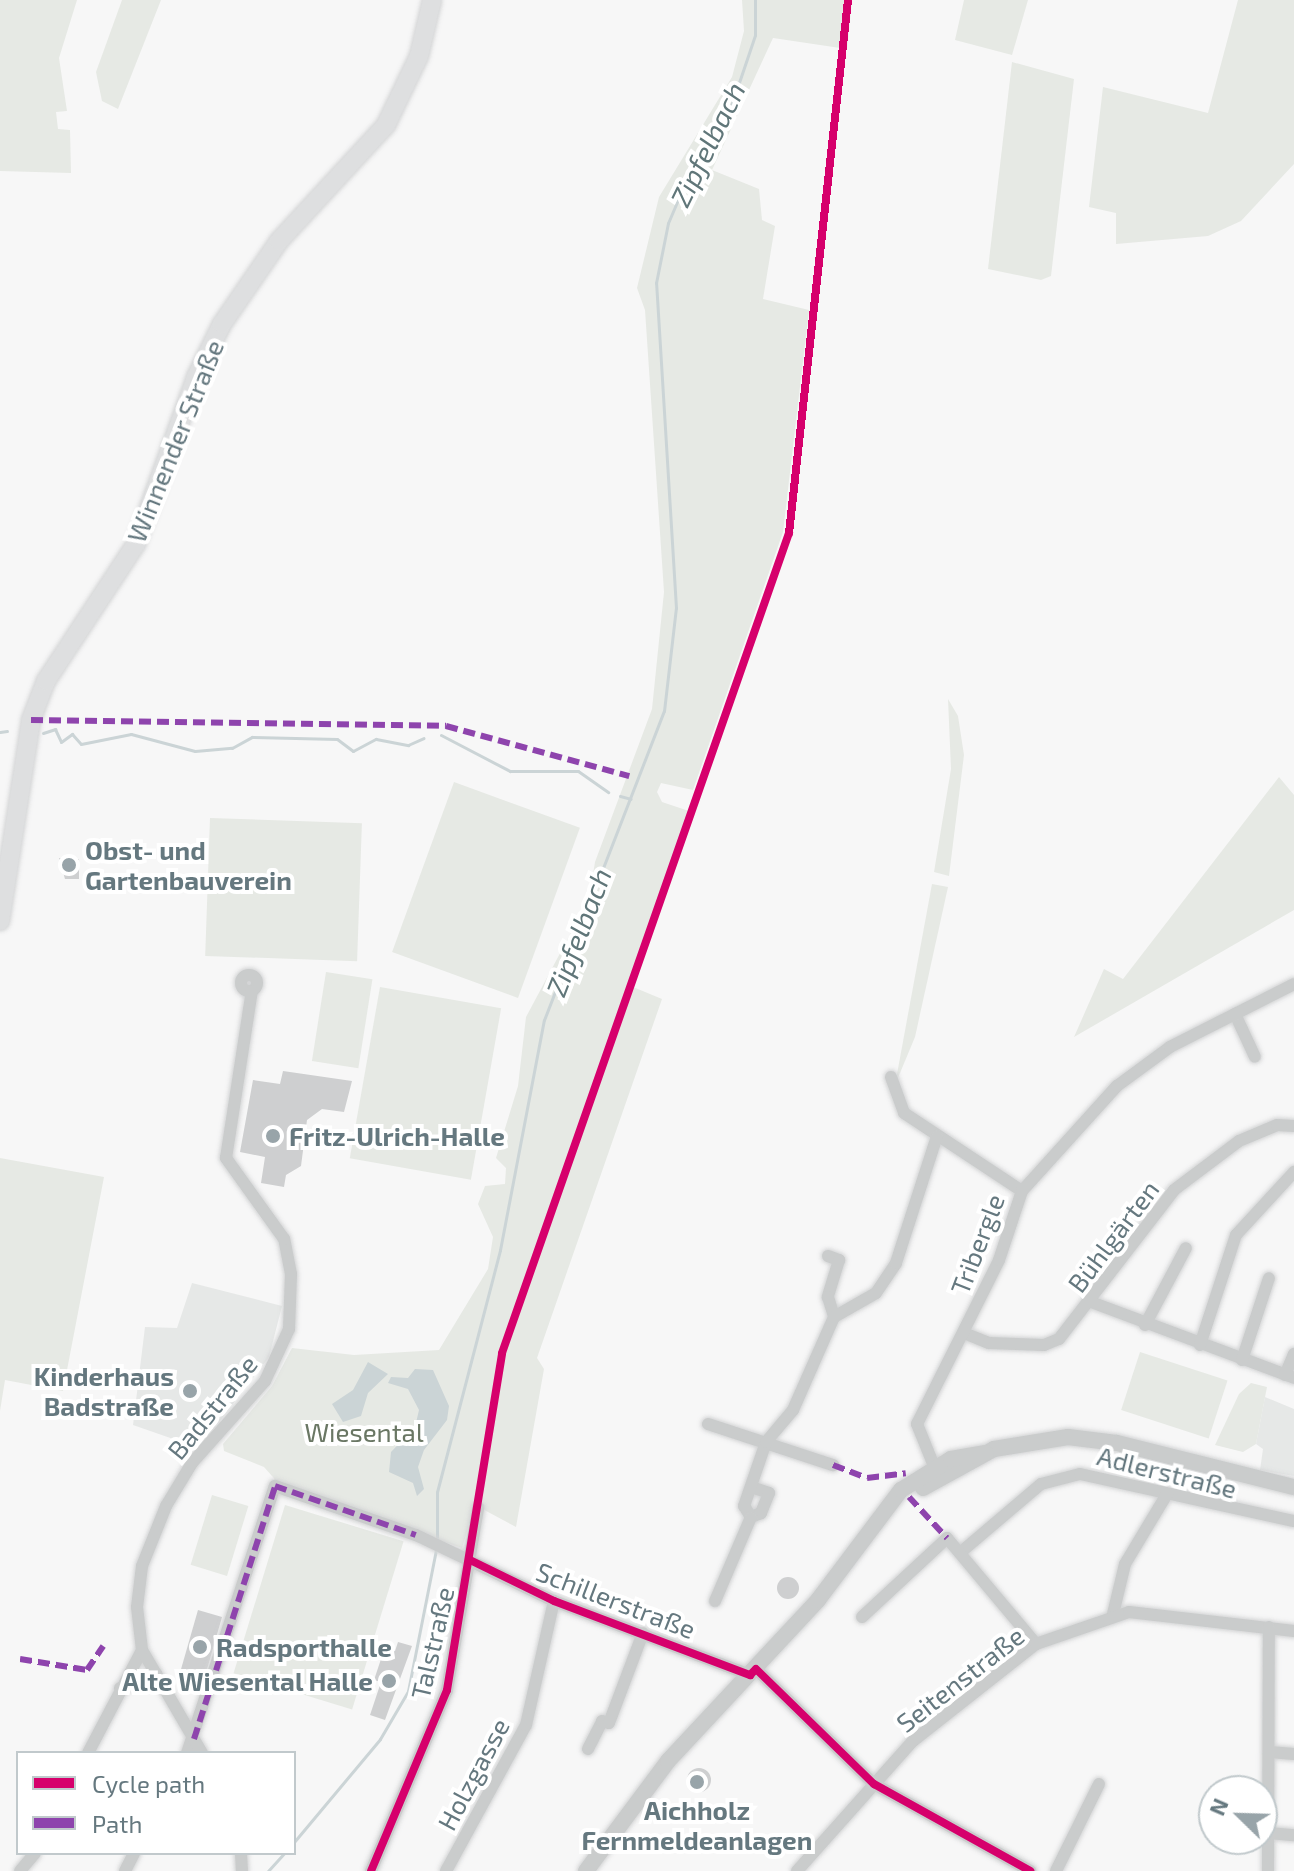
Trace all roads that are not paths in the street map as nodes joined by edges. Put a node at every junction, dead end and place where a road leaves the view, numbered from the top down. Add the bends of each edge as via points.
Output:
1 (432, 0) edge
2 (0, 921) edge
3 (1294, 984) edge
4 (252, 991) dead end
5 (1235, 1014) junction
6 (1255, 1057) dead end
7 (891, 1077) dead end
8 (1294, 1126) edge
9 (937, 1136) junction
10 (1294, 1172) edge
11 (1022, 1191) junction
12 (1186, 1248) dead end
13 (828, 1256) dead end
14 (1269, 1278) dead end
15 (1091, 1302) junction
16 (834, 1317) junction
17 (1145, 1325) junction
18 (964, 1333) junction
19 (1200, 1345) junction
20 (1294, 1354) edge
21 (1242, 1360) junction
22 (1290, 1377) edge
23 (708, 1424) dead end
24 (766, 1442) junction
25 (833, 1465) dead end
26 (937, 1473) junction
27 (751, 1487) junction
28 (1294, 1487) edge
29 (1167, 1494) junction
30 (478, 1508) dead end
31 (751, 1517) junction
32 (1294, 1521) edge
33 (961, 1552) junction
34 (470, 1560) junction
35 (554, 1601) junction
36 (715, 1601) dead end
37 (1113, 1614) junction
38 (862, 1617) dead end
39 (1269, 1627) junction
40 (1294, 1631) edge
41 (643, 1633) junction
42 (1036, 1644) junction
43 (142, 1650) junction
44 (753, 1672) junction
45 (156, 1674) junction
46 (120, 1688) junction
47 (194, 1739) junction
48 (588, 1749) dead end
49 (89, 1751) edge
50 (188, 1751) edge
51 (201, 1751) edge
52 (1270, 1752) junction
53 (1294, 1754) edge
54 (1270, 1775) edge
55 (874, 1784) junction
56 (1099, 1784) dead end
57 (33, 1855) edge
58 (376, 1869) edge
59 (20, 1871) edge
60 (446, 1871) edge
61 (586, 1871) edge
62 (797, 1871) edge
63 (1030, 1871) edge
64 (1056, 1871) edge

1 - 2 main road, Winnender Straße via 419,56 386,125 279,241 222,324 190,391 136,544 46,681 31,720
3 - 5 street, Tribergle
4 - 43 street, Badstraße via 226,1158 284,1239 292,1310 275,1365 192,1463 152,1536 137,1607
5 - 6 street
5 - 11 street, Tribergle via 1170,1047 1117,1086
7 - 9 street via 904,1113
8 - 15 street, Bühlgärten via 1277,1125 1239,1141 1174,1190
9 - 11 street
9 - 16 street via 896,1263 876,1293
10 - 19 street via 1236,1235
11 - 18 street, Tribergle
12 - 17 street
13 - 16 street via 839,1260 828,1297
14 - 21 street
15 - 17 street
15 - 18 street, Bühlgärten via 1074,1327 1044,1345 989,1343
16 - 24 street via 793,1410
17 - 19 street
18 - 26 street, Tribergle via 917,1424
19 - 21 street
20 - 22 street
21 - 22 street
23 - 24 street
24 - 25 street
24 - 27 street
26 - 28 street via 985,1453 1045,1439 1092,1439
26 - 44 street via 883,1517
27 - 31 street via 744,1506
27 - 31 street via 769,1493 761,1513
29 - 32 street, Adlerstraße
29 - 33 street, Adlerstraße via 1102,1475 1058,1477 1026,1494
29 - 37 street via 1125,1564
30 - 34 street, Talstraße
31 - 36 street
33 - 38 street via 947,1538
33 - 42 street
34 - 35 street, Schillerstraße
34 - 47 street, Schillerstraße via 416,1535 275,1486
34 - 58 street, Talstraße via 447,1690
35 - 41 street, Schillerstraße
35 - 60 street, Holzgasse via 526,1725
37 - 39 street, Seitenstraße via 1158,1611
37 - 42 street, Seitenstraße
39 - 40 street, Seitenstraße
39 - 52 street
41 - 44 street, Schillerstraße
41 - 48 street via 609,1723 602,1721
42 - 55 street, Seitenstraße via 955,1704
43 - 45 street, Badstraße
43 - 46 street
44 - 55 street, Schillerstraße
44 - 61 street via 668,1761
45 - 46 street
45 - 47 street, Badstraße
46 - 49 street
47 - 50 street
47 - 51 street, Badstraße
52 - 53 street
52 - 54 street
55 - 62 street, Seitenstraße
55 - 63 street, Schillerstraße
56 - 64 street
57 - 59 street

